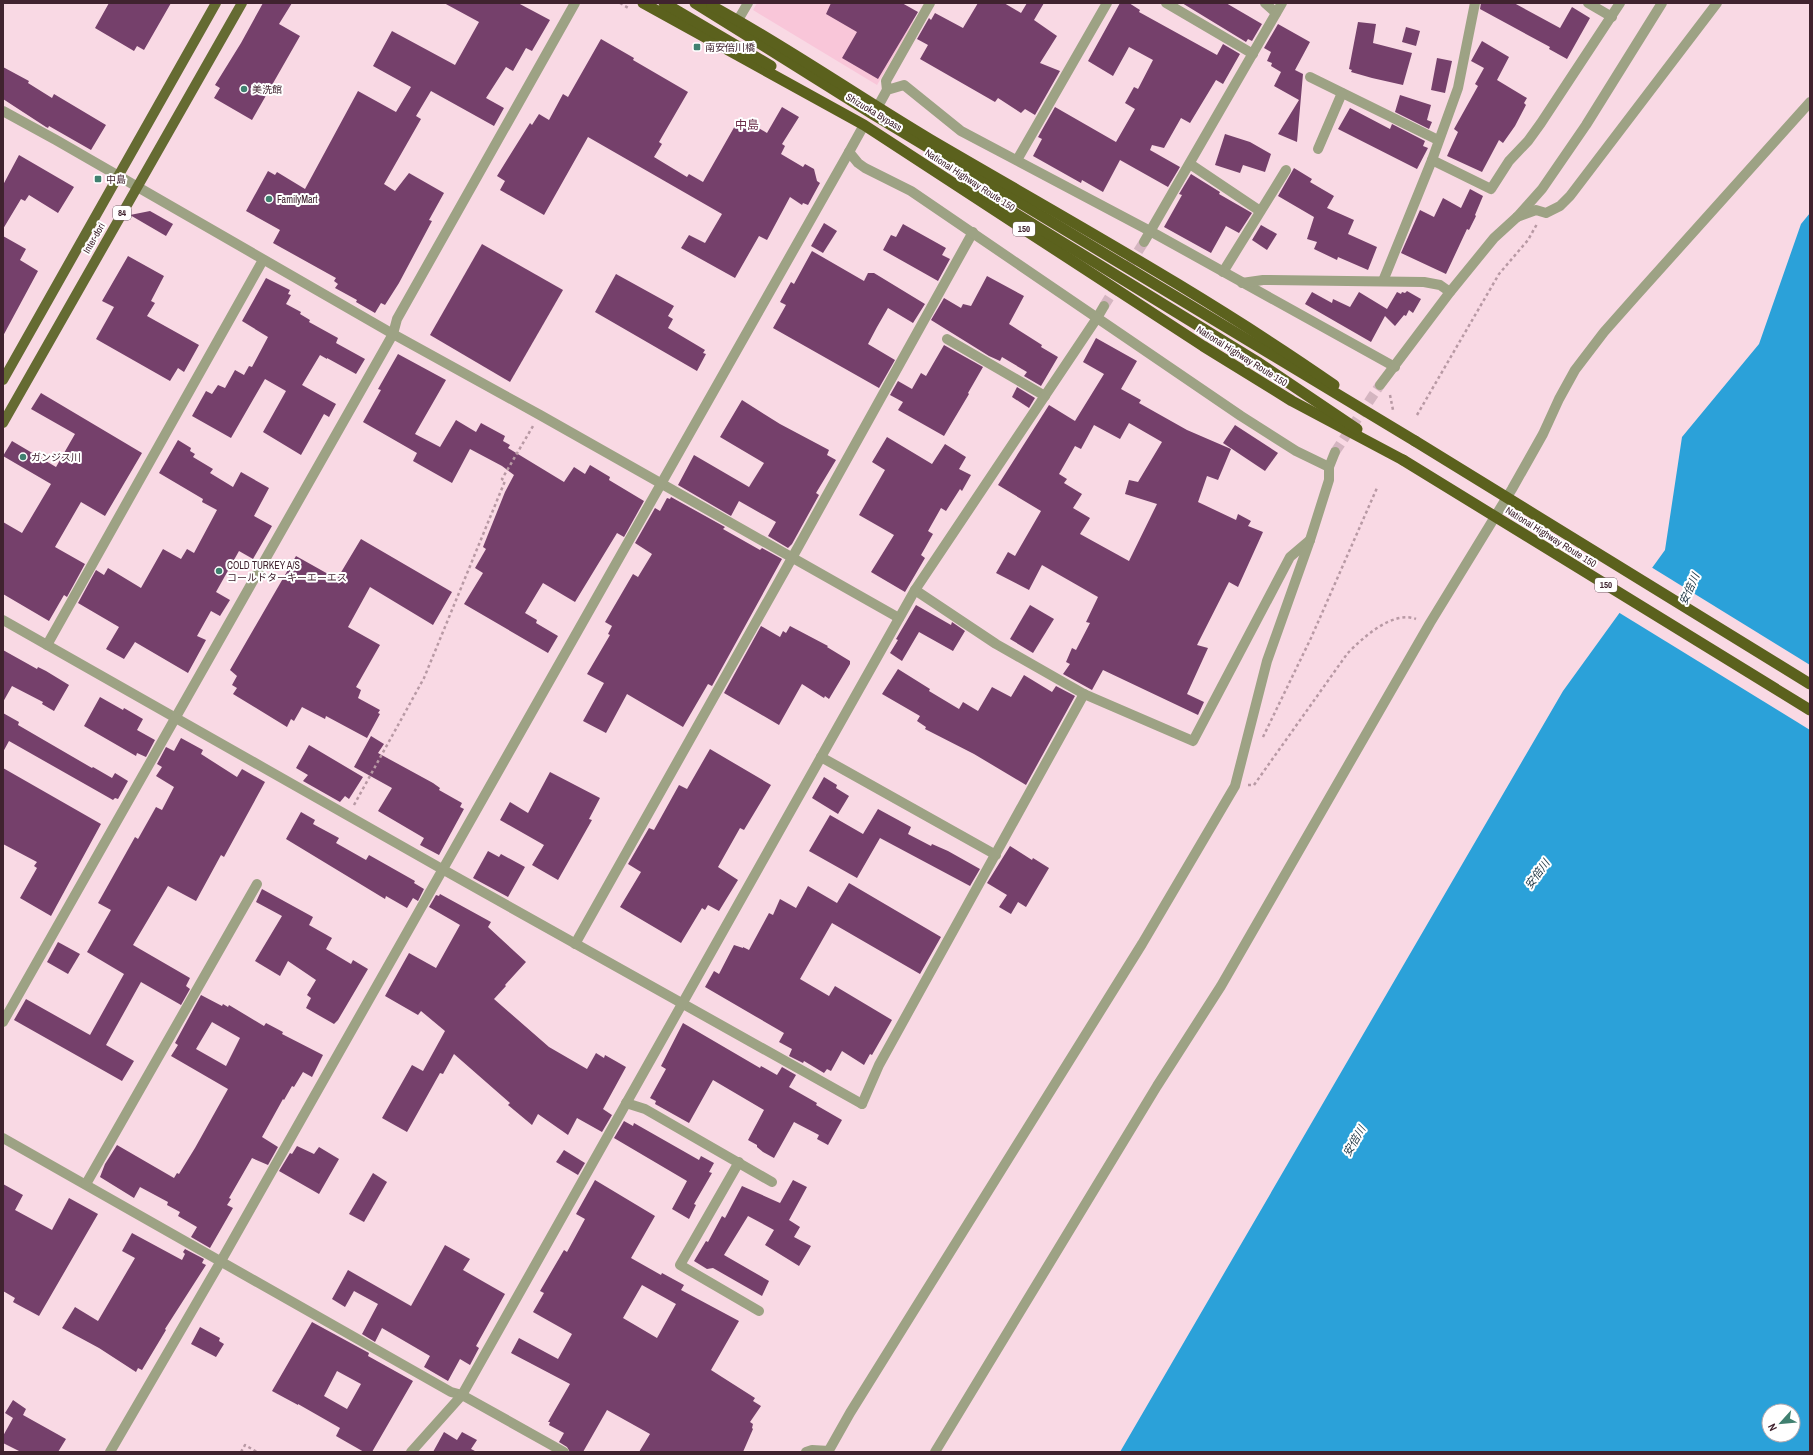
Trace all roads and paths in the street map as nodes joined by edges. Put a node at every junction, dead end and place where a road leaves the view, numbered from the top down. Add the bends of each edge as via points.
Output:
1 (216, 3) edge
2 (242, 3) edge
3 (575, 3) edge
4 (642, 3) edge
5 (664, 3) edge
6 (695, 3) edge
7 (707, 3) edge
8 (748, 3) edge
9 (930, 3) edge
10 (1107, 3) edge
11 (1166, 3) edge
12 (1265, 3) edge
13 (1282, 3) edge
14 (1475, 3) edge
15 (1588, 3) edge
16 (1620, 3) edge
17 (1662, 3) edge
18 (1717, 3) edge
19 (1276, 13) junction
20 (1612, 17) junction
21 (738, 20) junction
22 (1253, 54) junction
23 (1310, 77) dead end
24 (887, 90) junction
25 (1342, 93) junction
26 (1810, 102) edge
27 (877, 108) junction
28 (3, 111) edge
29 (864, 125) junction
30 (1438, 140) junction
31 (1318, 149) dead end
32 (849, 152) junction
33 (1017, 160) junction
34 (1432, 160) junction
35 (1190, 164) junction
36 (1286, 170) dead end
37 (118, 177) junction
38 (137, 187) junction
39 (1540, 211) junction
40 (1260, 212) junction
41 (1517, 217) junction
42 (1150, 231) junction
43 (973, 232) junction
44 (1072, 242) junction
45 (1144, 242) tunnel mouth
46 (264, 260) junction
47 (1223, 272) junction
48 (1383, 281) junction
49 (1242, 283) junction
50 (1450, 292) junction
51 (1104, 306) tunnel mouth
52 (1097, 318) junction
53 (393, 334) junction
54 (947, 339) dead end
55 (1394, 367) junction
56 (3, 380) edge
57 (1380, 385) tunnel mouth
58 (1394, 390) dead end
59 (1045, 396) junction
60 (1398, 414) dead end
61 (540, 415) junction
62 (1417, 415) dead end
63 (3, 423) edge
64 (1415, 441) junction
65 (1336, 452) tunnel mouth
66 (1403, 460) junction
67 (1329, 467) junction
68 (661, 484) junction
69 (1377, 488) dead end
70 (1310, 540) junction
71 (792, 558) junction
72 (915, 590) junction
73 (899, 618) junction
74 (3, 620) edge
75 (1430, 624) junction
76 (47, 645) junction
77 (1810, 684) edge
78 (1084, 694) junction
79 (1810, 710) edge
80 (175, 717) junction
81 (1260, 743) dead end
82 (821, 757) junction
83 (1235, 786) junction
84 (348, 816) junction
85 (996, 856) junction
86 (442, 869) junction
87 (257, 884) dead end
88 (575, 944) junction
89 (682, 1004) junction
90 (3, 1022) edge
91 (626, 1103) junction
92 (3, 1138) edge
93 (739, 1162) junction
94 (772, 1182) dead end
95 (86, 1184) junction
96 (221, 1261) junction
97 (759, 1311) dead end
98 (462, 1395) junction
99 (828, 1451) edge
100 (110, 1452) edge
101 (241, 1452) edge
102 (257, 1452) edge
103 (411, 1452) edge
104 (564, 1452) edge
105 (806, 1452) edge
106 (935, 1452) edge

1 - 37 main road, Inter-dori / 84
2 - 38 main road, Inter-dori / 84
3 - 53 street via 396,320
4 - 29 highway, National Highway Route 150 / 150
5 - 44 highway, Shizuoka Bypass / 150
6 - 44 highway, Shizuoka Bypass / 150
7 - 21 highway, National Highway Route 150 / 150
8 - 21 street
9 - 24 street via 886,81
10 - 33 street
11 - 22 street
12 - 19 street
13 - 19 street
14 - 30 street via 1458,88
15 - 20 street
16 - 20 street
17 - 41 street via 1547,183
18 - 39 street via 1570,196 1560,206 1546,213
19 - 22 street
20 - 34 street via 1541,123 1509,161 1491,189
21 - 27 highway, National Highway Route 150 / 150
22 - 35 street
23 - 25 street
24 - 27 street
24 - 33 street via 904,85 961,131
25 - 30 street
25 - 31 street
26 - 75 street via 1634,297 1575,370 1512,489
27 - 64 highway, National Highway Route 150 / 150 via 1178,284 1287,352
28 - 37 street
29 - 32 street
29 - 66 highway, National Highway Route 150 / 150 via 1203,346 1292,401
30 - 34 street
32 - 43 street via 858,164 911,190
32 - 68 street
33 - 42 street
34 - 48 street
35 - 40 street
35 - 42 street
36 - 40 street
37 - 38 street
37 - 56 main road, Inter-dori / 84
38 - 46 street
38 - 63 main road, Inter-dori / 84
39 - 41 street
39 - 62 path via 1539,220 1528,240 1499,274
40 - 47 street
41 - 50 street via 1494,238
42 - 45 street
42 - 47 street
43 - 52 street
43 - 71 street
44 - 64 highway, National Highway Route 150 / 150
44 - 66 highway, National Highway Route 150 / 150
46 - 53 street
46 - 76 street
47 - 49 street
48 - 49 street via 1263,280
48 - 50 street via 1434,284
49 - 55 street
50 - 55 street
51 - 52 street
52 - 59 street
52 - 67 street via 1296,451
53 - 61 street
53 - 80 street
54 - 59 street
55 - 57 street
58 - 60 path via 1389,396 1392,409
59 - 72 street
61 - 68 street
61 - 84 path via 502,479 505,481 424,678
64 - 77 highway, National Highway Route 150 / 150, bridge
65 - 67 street
66 - 79 highway, National Highway Route 150 / 150, bridge
67 - 70 street via 1328,480
68 - 71 street
68 - 86 street
69 - 81 path
70 - 78 street via 1290,557 1193,741
70 - 83 street via 1267,661
71 - 73 street
71 - 88 street
72 - 73 street
72 - 78 street via 996,644
73 - 82 street
74 - 76 street
75 - 83 path via 1409,616 1379,627 1360,640 1347,654 1254,785
75 - 106 street via 1221,986 1157,1086
76 - 80 street
78 - 85 street
80 - 84 street
80 - 90 street
82 - 85 street
82 - 89 street
83 - 99 street via 1142,944
84 - 86 street
85 - 89 street via 879,1065 862,1104
86 - 88 street
86 - 96 street
87 - 95 street
88 - 89 street
89 - 91 street
91 - 93 street via 645,1109
91 - 98 street
92 - 95 street
93 - 94 street
93 - 97 street via 680,1265
95 - 96 street
96 - 98 street via 452,1392
96 - 100 street
98 - 103 street
98 - 104 street
99 - 105 street
101 - 102 path via 244,1446

